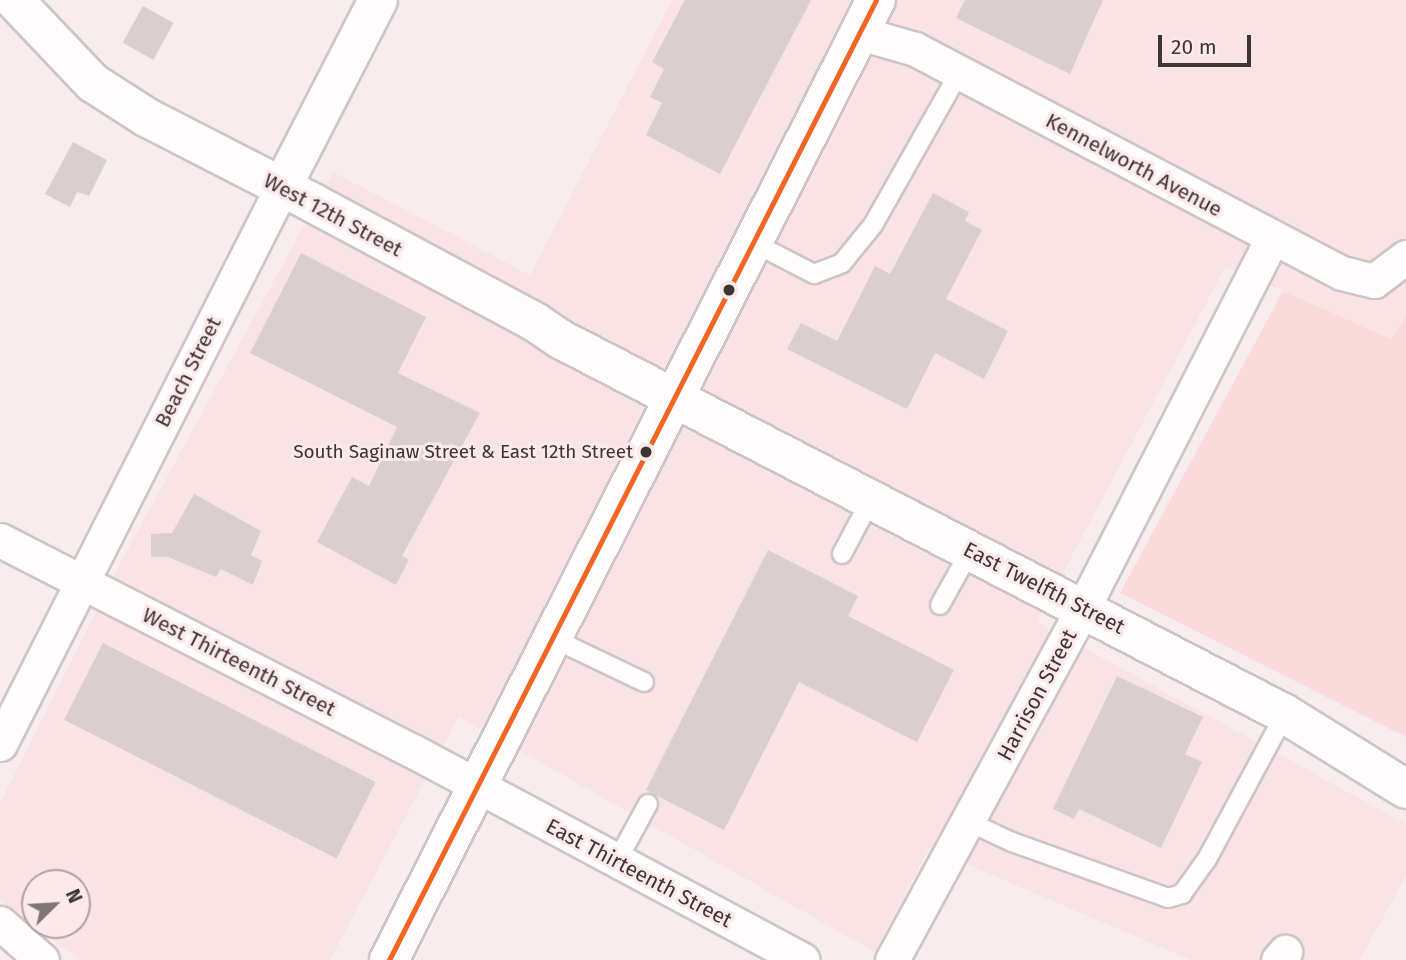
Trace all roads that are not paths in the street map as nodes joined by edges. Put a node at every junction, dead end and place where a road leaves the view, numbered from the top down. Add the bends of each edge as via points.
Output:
1 (14, 0) edge
2 (378, 0) edge
3 (868, 16) edge
4 (959, 73) junction
5 (282, 187) junction
6 (1272, 239) junction
7 (754, 243) junction
8 (1406, 257) edge
9 (676, 397) junction
10 (871, 499) junction
11 (0, 540) edge
12 (970, 551) junction
13 (842, 554) dead end
14 (83, 583) junction
15 (940, 605) dead end
16 (1083, 608) junction
17 (552, 638) junction
18 (644, 682) dead end
19 (1285, 714) junction
20 (0, 744) edge
21 (476, 786) junction
22 (1406, 789) edge
23 (648, 804) dead end
24 (969, 822) junction
25 (617, 861) junction
26 (0, 923) edge
27 (42, 960) edge
28 (389, 960) edge
29 (802, 960) edge
30 (891, 960) edge

1 - 5 street, West 12th Street via 105,93
2 - 5 street, Beach Street
3 - 4 street, Kennelworth Avenue
3 - 7 street
4 - 6 street, Kennelworth Avenue
4 - 7 lane via 873,225 842,263 814,274
5 - 9 street, West 12th Street
5 - 14 street, Beach Street
6 - 8 street, Kennelworth Avenue via 1342,273 1374,281
6 - 16 street, Harrison Street
7 - 9 street
9 - 10 street, East Twelfth Street
9 - 17 street
10 - 12 street, East Twelfth Street
10 - 13 lane
11 - 14 street, West Thirteenth Street
12 - 15 lane
12 - 16 street, East Twelfth Street
14 - 20 street, Beach Street
14 - 21 street, West Thirteenth Street
16 - 19 street, East Twelfth Street
16 - 24 street, Harrison Street
17 - 18 lane
17 - 21 street
19 - 22 street, East Twelfth Street
19 - 24 lane via 1208,859 1182,894 1168,898
21 - 25 street, East Thirteenth Street
21 - 28 street
23 - 25 lane
24 - 30 street, Harrison Street
25 - 29 street, East Thirteenth Street
26 - 27 street

